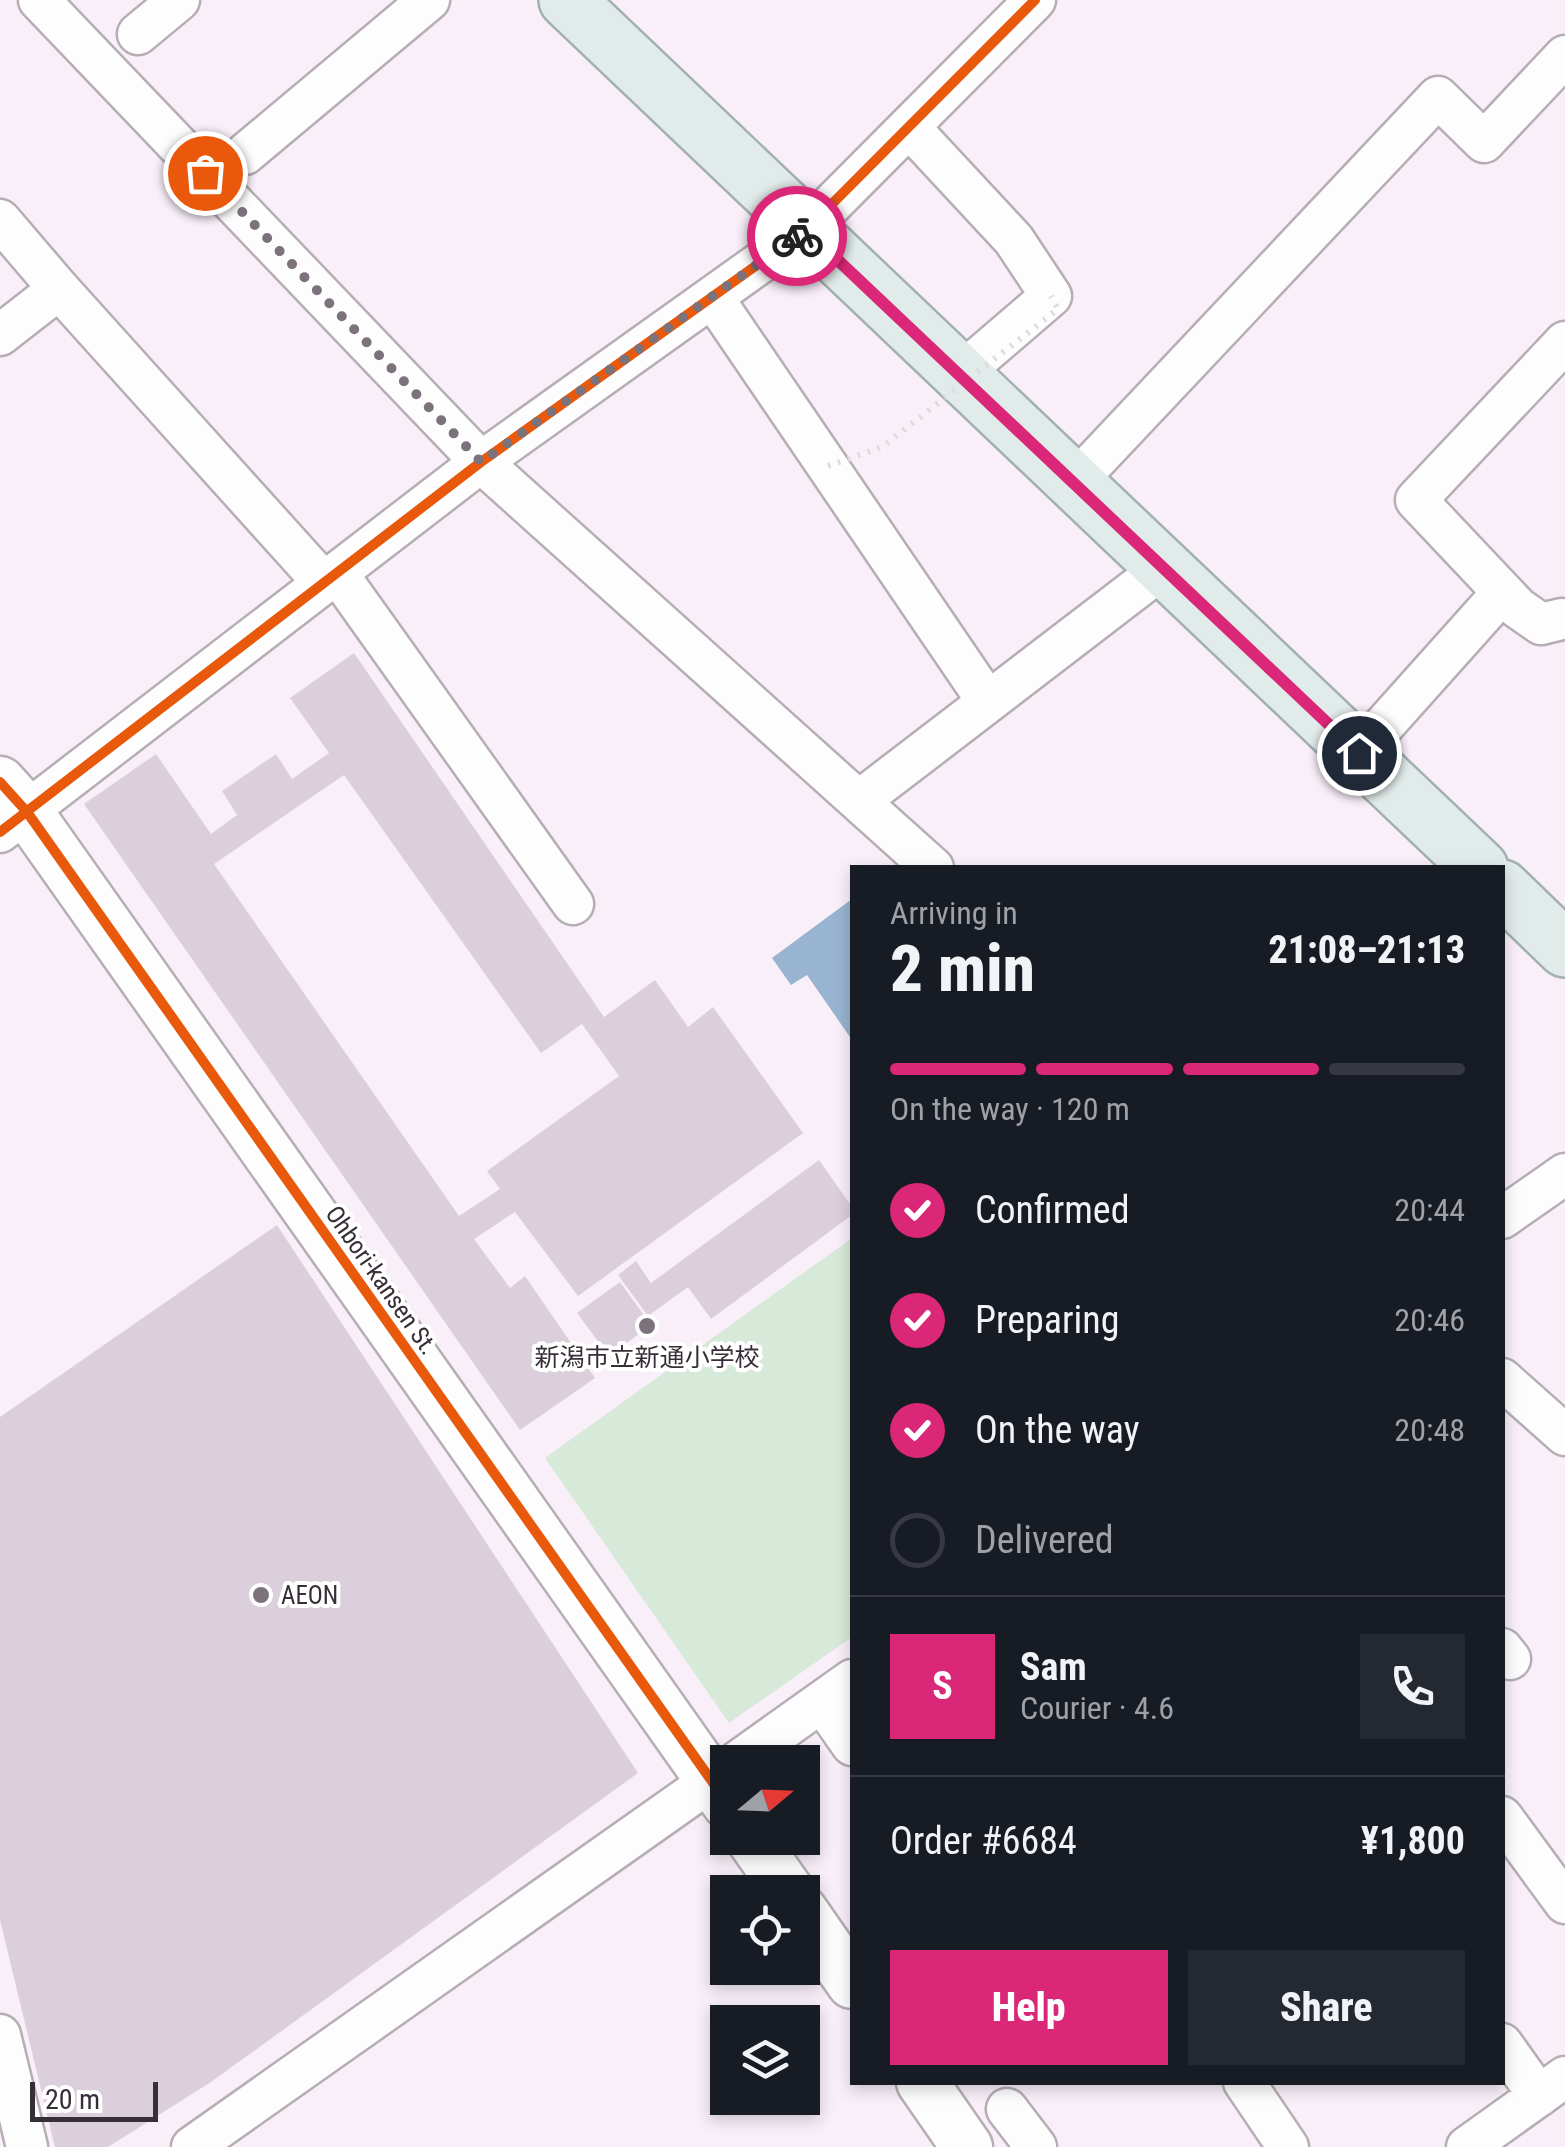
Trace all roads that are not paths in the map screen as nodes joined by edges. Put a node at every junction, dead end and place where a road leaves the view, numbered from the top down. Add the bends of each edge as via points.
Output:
1 (39, 0) edge
2 (179, 0) edge
3 (429, 0) edge
4 (567, 0) edge
5 (1035, 0) edge
6 (138, 34) dead end
7 (1565, 56) edge
8 (909, 127) junction
9 (245, 154) dead end
10 (0, 220) edge
11 (806, 230) junction
12 (59, 289) junction
13 (713, 298) junction
14 (0, 335) edge
15 (1565, 342) edge
16 (959, 374) junction
17 (481, 462) junction
18 (1074, 484) junction
19 (1163, 568) junction
20 (331, 578) junction
21 (1503, 592) junction
22 (1564, 619) edge
23 (988, 702) junction
24 (1359, 753) junction
25 (859, 801) junction
26 (9, 809) edge
27 (930, 865) edge
28 (1477, 865) edge
29 (1505, 891) edge
30 (573, 904) dead end
31 (1565, 949) edge
32 (1565, 1174) edge
33 (1505, 1216) edge
34 (1505, 1381) edge
35 (1565, 1435) edge
36 (837, 1691) edge
37 (850, 1738) edge
38 (769, 1745) edge
39 (710, 1757) edge
40 (710, 1790) edge
41 (1505, 1821) edge
42 (1565, 1903) edge
43 (820, 1938) edge
44 (850, 1980) edge
45 (0, 2036) edge
46 (1505, 2047) edge
47 (924, 2085) edge
48 (1246, 2085) edge
49 (1552, 2086) edge
50 (1008, 2109) dead end
51 (28, 2147) edge
52 (192, 2147) edge
53 (966, 2147) edge
54 (1036, 2147) edge
55 (1288, 2147) edge
56 (1468, 2147) edge

1 - 17 street
2 - 6 street
3 - 9 street
4 - 11 main road
5 - 8 street
7 - 18 street via 1484,142 1438,97
8 - 11 street
8 - 16 street via 1014,240 1051,296
10 - 12 street
11 - 13 street
11 - 16 main road
12 - 14 street
12 - 20 street
13 - 17 street
13 - 23 street
15 - 21 street via 1416,500
16 - 18 main road
17 - 20 street
17 - 25 street
18 - 19 main road
19 - 23 street
19 - 24 main road
20 - 26 street
20 - 30 street
21 - 22 street via 1541,624
21 - 24 street
23 - 25 street
24 - 28 main road
25 - 27 street
26 - 39 street, Ohbori-kansen St.
29 - 31 main road
32 - 33 street
34 - 35 street
36 - 37 street
36 - 38 street
40 - 52 street
41 - 42 street
43 - 44 street
45 - 51 street
46 - 49 street
47 - 53 street
48 - 55 street
49 - 56 street
50 - 54 street

